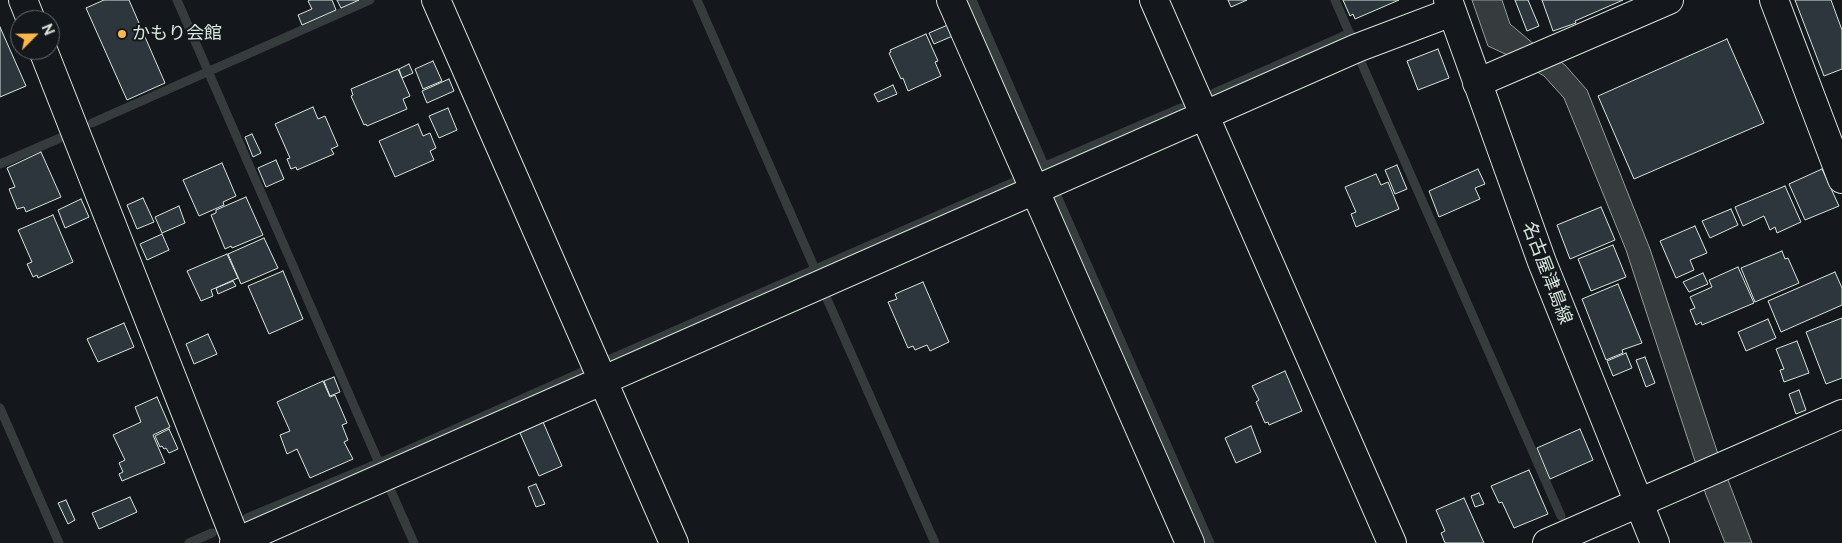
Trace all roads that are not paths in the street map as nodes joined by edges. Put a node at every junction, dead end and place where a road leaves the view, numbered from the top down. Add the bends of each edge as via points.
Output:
1 (436, 0) edge
2 (951, 0) edge
3 (1154, 0) edge
4 (1669, 0) edge
5 (1774, 0) edge
6 (1450, 6) edge
7 (47, 60) edge
8 (1477, 84) junction
9 (1205, 116) junction
10 (1842, 179) edge
11 (1035, 191) junction
12 (603, 382) junction
13 (1841, 419) edge
14 (1638, 502) junction
15 (236, 543) edge
16 (674, 543) edge
17 (1190, 543) edge
18 (1392, 543) edge
19 (1547, 543) edge
20 (1655, 543) edge

1 - 12 street
2 - 11 street
3 - 9 street
4 - 8 street
5 - 10 street
6 - 8 street, 名古屋津島線
6 - 9 street
7 - 15 street
8 - 14 street, 名古屋津島線 via 1542,262
9 - 11 street
9 - 18 street
11 - 12 street
11 - 17 street
12 - 15 street
12 - 16 street
13 - 14 street
14 - 19 street
14 - 20 street, 名古屋津島線

